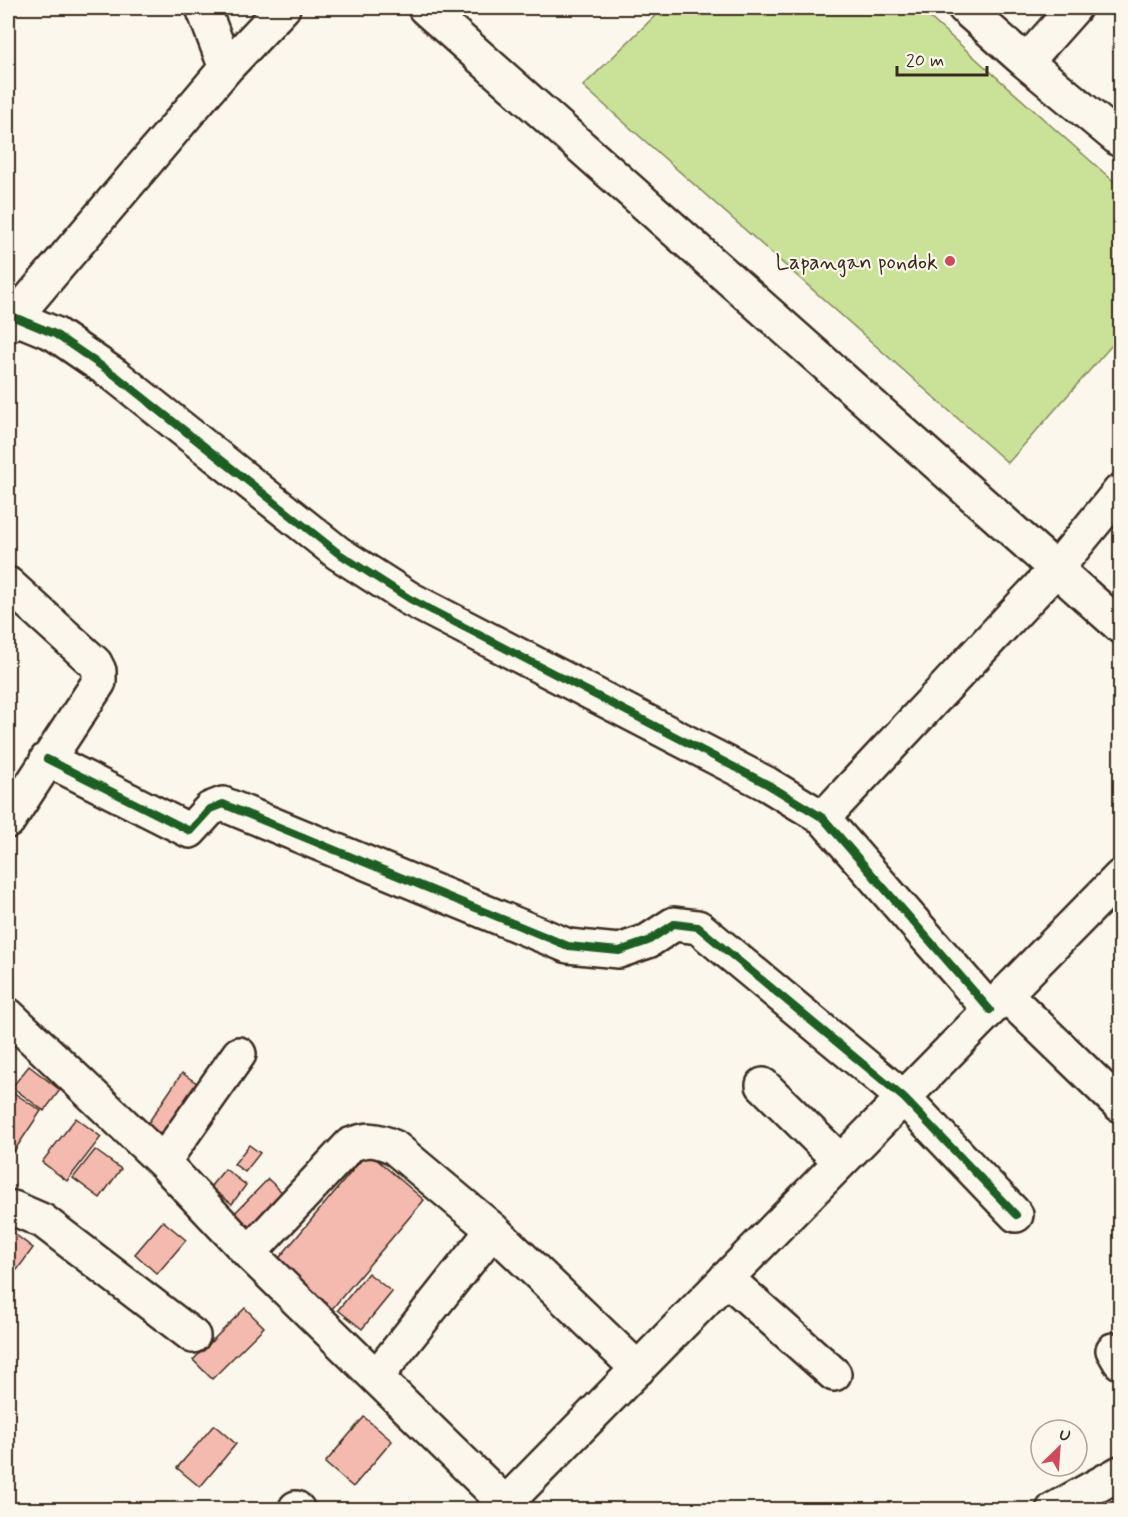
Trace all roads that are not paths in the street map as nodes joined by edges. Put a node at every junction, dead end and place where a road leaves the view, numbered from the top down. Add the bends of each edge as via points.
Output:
1 (203, 8) edge
2 (283, 8) edge
3 (425, 8) edge
4 (964, 8) edge
5 (1074, 8) edge
6 (1026, 63) junction
7 (226, 69) junction
8 (1120, 140) edge
9 (10, 318) edge
10 (1120, 491) edge
11 (1057, 568) junction
12 (8, 584) edge
13 (1120, 626) edge
14 (47, 759) junction
15 (823, 818) junction
16 (8, 821) edge
17 (1120, 877) edge
18 (998, 1002) junction
19 (8, 1015) edge
20 (239, 1054) dead end
21 (763, 1085) dead end
22 (904, 1098) junction
23 (1120, 1105) edge
24 (840, 1161) junction
25 (163, 1162) junction
26 (8, 1212) edge
27 (1016, 1215) dead end
28 (493, 1230) junction
29 (249, 1253) junction
30 (726, 1278) junction
31 (193, 1336) dead end
32 (638, 1369) junction
33 (834, 1374) dead end
34 (377, 1376) junction
35 (1120, 1473) edge
36 (509, 1506) edge
37 (1053, 1509) edge

1 - 7 street
2 - 7 street
3 - 11 street
4 - 6 street
5 - 6 street
6 - 8 street
7 - 9 street
9 - 15 street via 55,334 116,376 338,553 410,599 766,784
10 - 11 street
11 - 13 street
11 - 15 street
12 - 14 street via 95,663 99,671 99,682
14 - 16 street
14 - 22 street via 190,831 210,809 223,804 568,946 619,951 648,941 674,924 698,927
15 - 18 street
17 - 18 street
18 - 22 street
18 - 23 street
19 - 25 street
20 - 25 street
21 - 24 street
22 - 24 street
22 - 27 street
24 - 30 street
25 - 29 street
26 - 31 street via 14,1208 43,1221
28 - 29 street via 394,1147 367,1138 350,1145
28 - 32 street
28 - 34 street
29 - 34 street
30 - 32 street
30 - 33 street
32 - 36 street
34 - 36 street
35 - 37 street

